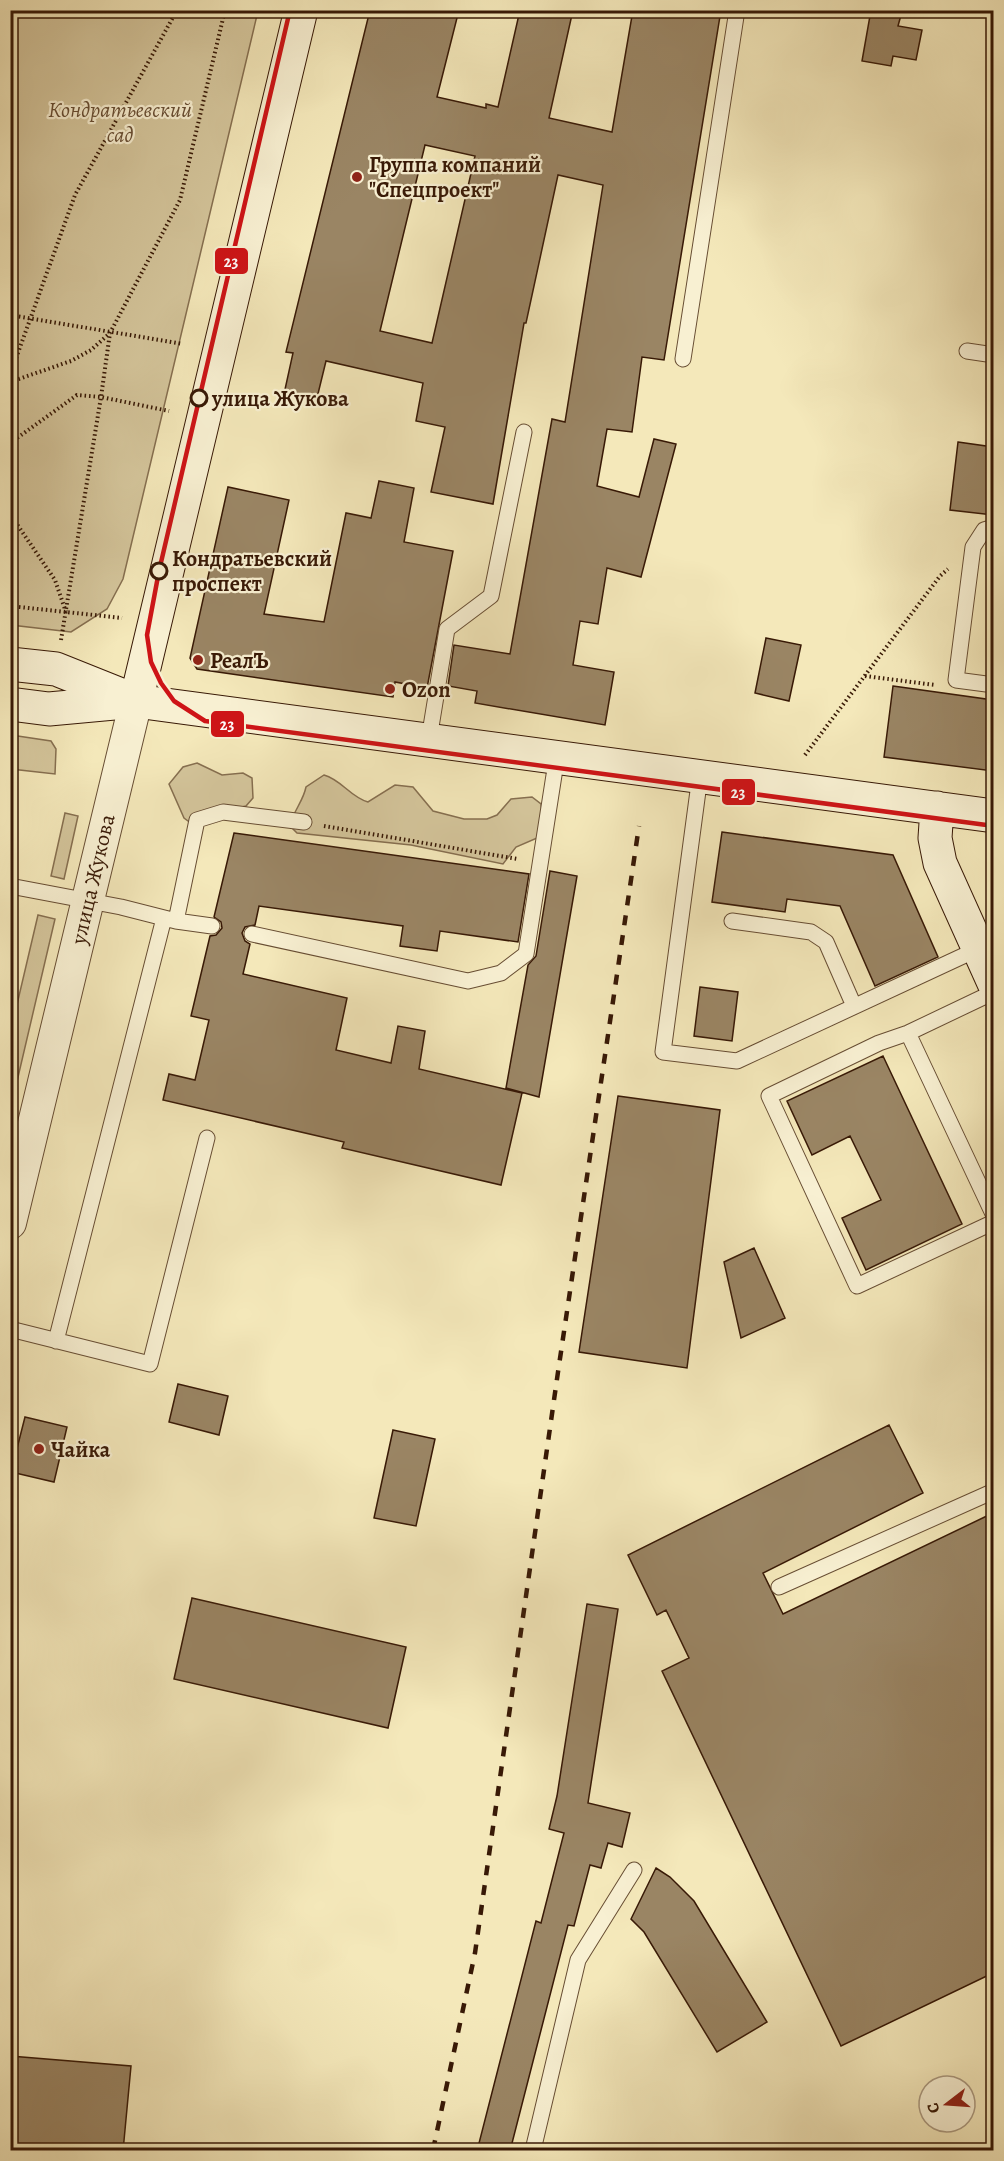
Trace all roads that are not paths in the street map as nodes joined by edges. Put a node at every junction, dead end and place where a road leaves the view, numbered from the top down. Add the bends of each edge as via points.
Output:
1 (301, 10) edge
2 (737, 10) edge
3 (967, 351) dead end
4 (993, 355) edge
5 (683, 359) dead end
6 (524, 432) dead end
7 (993, 527) edge
8 (10, 664) edge
9 (993, 685) edge
10 (136, 701) junction
11 (10, 704) edge
12 (429, 739) junction
13 (557, 756) junction
14 (700, 776) junction
15 (937, 808) junction
16 (993, 816) edge
17 (304, 822) road end
18 (10, 886) edge
19 (88, 900) junction
20 (170, 919) junction
21 (732, 921) dead end
22 (212, 926) dead end
23 (252, 934) dead end
24 (978, 949) junction
25 (993, 983) edge
26 (993, 992) edge
27 (854, 1006) junction
28 (908, 1033) junction
29 (207, 1138) dead end
30 (993, 1216) edge
31 (993, 1222) edge
32 (10, 1223) edge
33 (10, 1329) edge
34 (56, 1341) junction
35 (993, 1491) edge
36 (778, 1587) dead end
37 (634, 1870) dead end
38 (533, 2151) edge

1 - 10 main road, улица Жукова
2 - 5 lane
3 - 4 lane
6 - 12 lane via 491,596 447,629
7 - 9 lane via 984,530 973,547 956,680
8 - 10 main road via 56,669
10 - 11 main road via 49,709
10 - 12 main road
10 - 19 street, улица Жукова
12 - 13 main road
13 - 14 main road
13 - 23 lane via 526,954 501,973 468,981
14 - 15 main road
14 - 27 lane via 663,1052 737,1061
15 - 16 main road
15 - 24 main road via 935,838 940,863
17 - 20 lane via 223,812 196,820
18 - 19 lane
19 - 20 lane
19 - 32 street, улица Жукова
20 - 22 lane
20 - 34 lane
21 - 27 lane via 811,932 826,942
24 - 25 main road
24 - 27 lane
26 - 28 lane
28 - 30 lane
28 - 31 lane via 769,1096 857,1286
29 - 34 lane via 150,1364
33 - 34 lane
35 - 36 lane
37 - 38 lane via 578,1960

